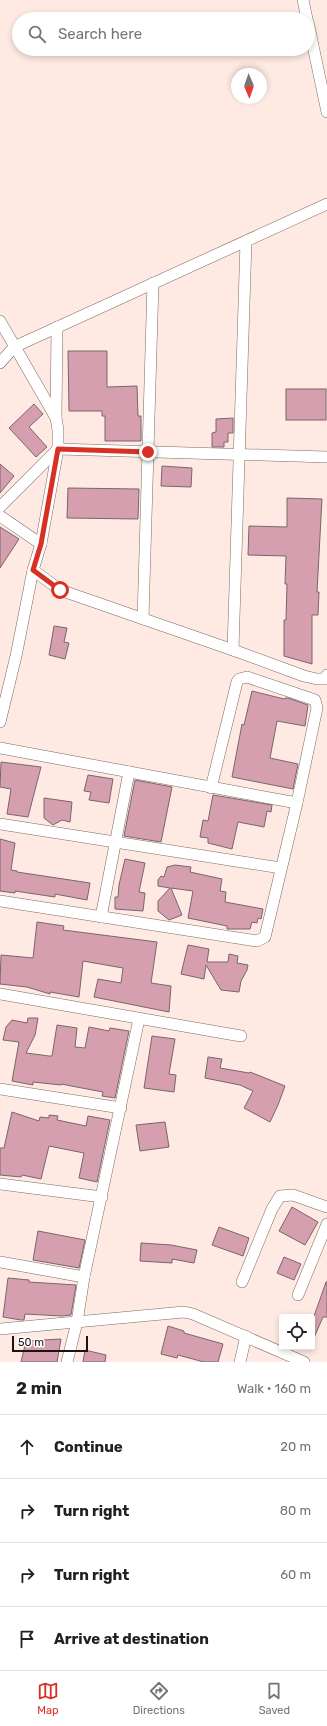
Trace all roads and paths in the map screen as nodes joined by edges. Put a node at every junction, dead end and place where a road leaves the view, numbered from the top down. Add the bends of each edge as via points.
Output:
1 (303, 0) edge
2 (306, 12) edge
3 (315, 55) edge
4 (327, 112) edge
5 (327, 204) edge
6 (246, 241) junction
7 (153, 283) junction
8 (0, 321) edge
9 (57, 327) junction
10 (14, 347) junction
11 (0, 362) edge
12 (56, 418) junction
13 (58, 449) junction
14 (148, 452) junction
15 (239, 455) junction
16 (327, 457) edge
17 (0, 507) edge
18 (0, 516) edge
19 (41, 544) junction
20 (33, 570) junction
21 (143, 619) junction
22 (233, 650) junction
23 (327, 675) edge
24 (0, 722) edge
25 (0, 748) edge
26 (129, 772) junction
27 (211, 788) junction
28 (297, 803) junction
29 (0, 824) edge
30 (115, 842) junction
31 (281, 868) junction
32 (0, 901) edge
33 (101, 916) junction
34 (0, 994) edge
35 (139, 1019) junction
36 (241, 1036) dead end
37 (0, 1089) edge
38 (121, 1108) junction
39 (0, 1184) edge
40 (102, 1197) junction
41 (327, 1207) edge
42 (327, 1224) edge
43 (0, 1262) edge
44 (84, 1277) junction
45 (242, 1282) dead end
46 (298, 1295) dead end
47 (77, 1322) junction
48 (0, 1329) edge
49 (246, 1336) junction
50 (67, 1362) edge
51 (240, 1362) edge
52 (304, 1362) edge

1 - 2 street
3 - 4 street
5 - 6 street
6 - 7 street
6 - 15 street
7 - 9 street
7 - 14 street
8 - 10 street
9 - 10 street
9 - 12 street
10 - 11 street
10 - 12 street
12 - 13 street
13 - 14 street
13 - 17 street
13 - 19 street
14 - 15 street
14 - 21 street
15 - 16 street
15 - 22 street
18 - 19 street
19 - 20 street
20 - 21 street via 60,590
20 - 24 street
21 - 22 street
22 - 23 street via 317,680 324,679
25 - 26 street
26 - 27 street
26 - 30 street
27 - 28 street
27 - 28 street via 237,682 247,677 312,698 317,703
28 - 31 street
29 - 30 street
30 - 31 street
30 - 33 street
31 - 33 street via 265,937 260,941
32 - 33 street
34 - 35 street
35 - 36 street
35 - 38 street
37 - 38 street
38 - 40 street
39 - 40 street
40 - 44 street
41 - 45 street via 293,1195 280,1196
42 - 46 street
43 - 44 street
44 - 47 street
47 - 48 street
47 - 49 street via 184,1312
47 - 50 street
49 - 51 street
49 - 52 street

